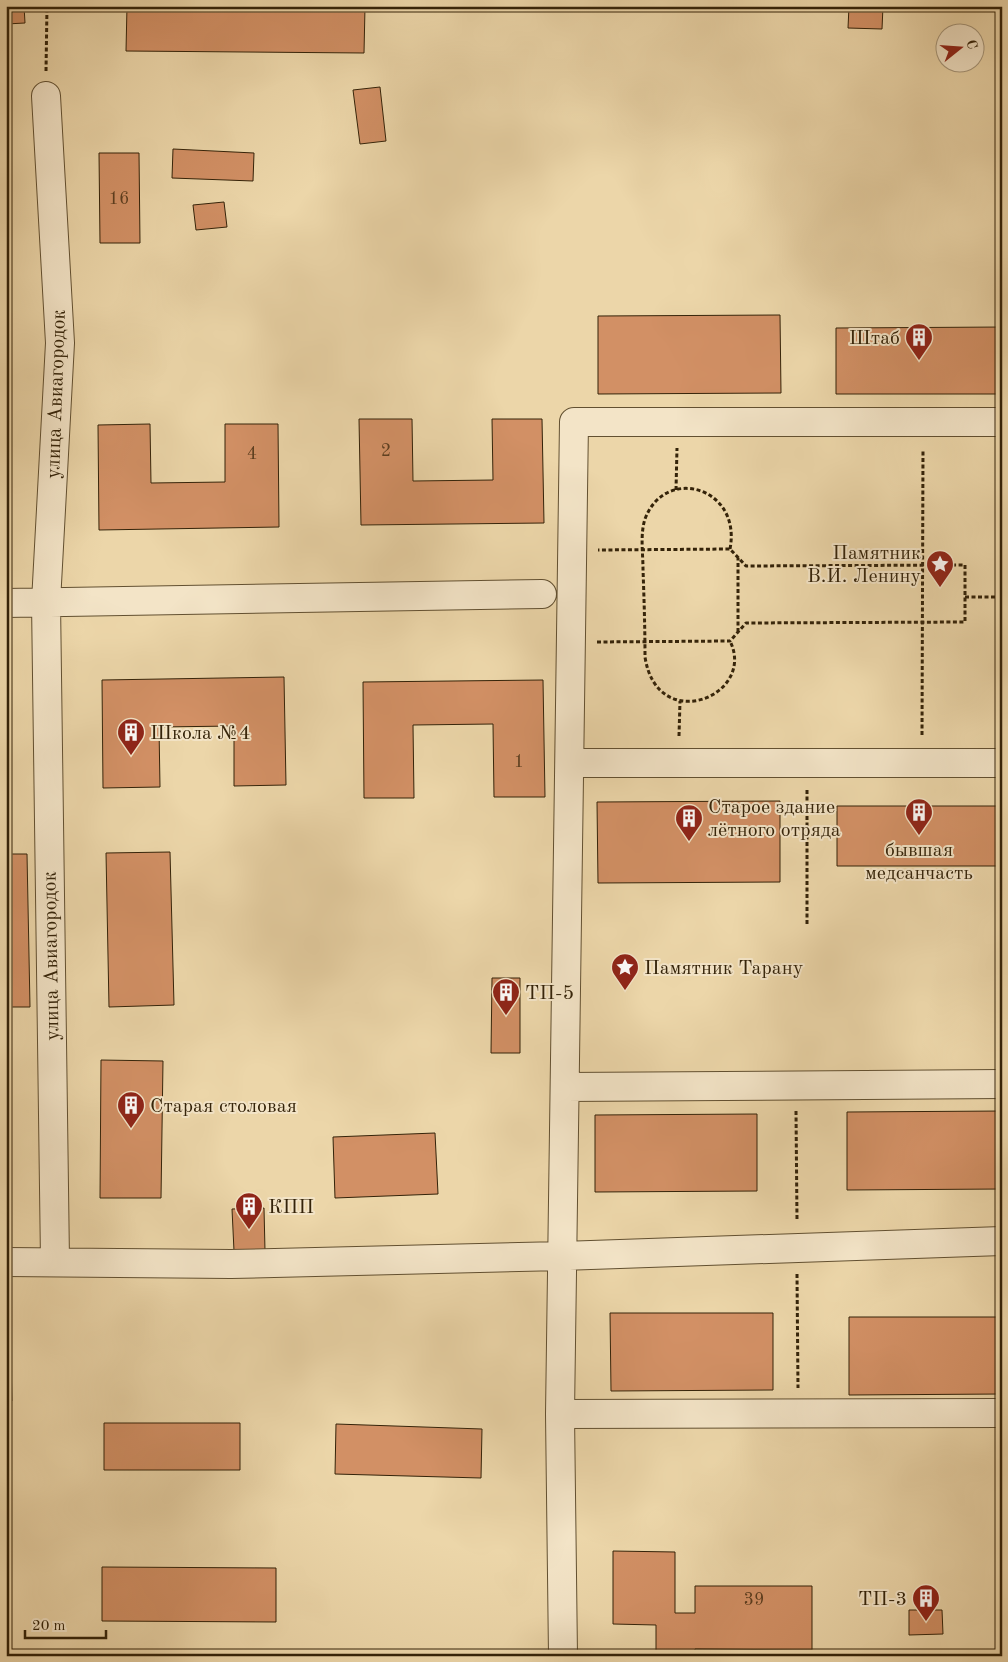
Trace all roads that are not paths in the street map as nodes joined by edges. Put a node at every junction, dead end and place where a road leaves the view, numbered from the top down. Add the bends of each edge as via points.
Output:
1 (46, 96) road end
2 (1002, 422) edge
3 (542, 594) dead end
4 (46, 602) junction
5 (6, 603) edge
6 (1002, 763) edge
7 (570, 764) junction
8 (1002, 1084) edge
9 (565, 1087) junction
10 (1002, 1241) edge
11 (562, 1256) junction
12 (55, 1261) junction
13 (6, 1262) edge
14 (1002, 1413) edge
15 (560, 1414) junction
16 (563, 1656) edge

1 - 4 street, улица Авиагородок via 60,343
2 - 7 street via 574,422
3 - 4 street
4 - 5 street
4 - 12 street, улица Авиагородок
6 - 7 street
7 - 9 street
8 - 9 street
9 - 11 street
10 - 11 street
11 - 12 street via 231,1264
11 - 15 street
12 - 13 street
14 - 15 street
15 - 16 street

